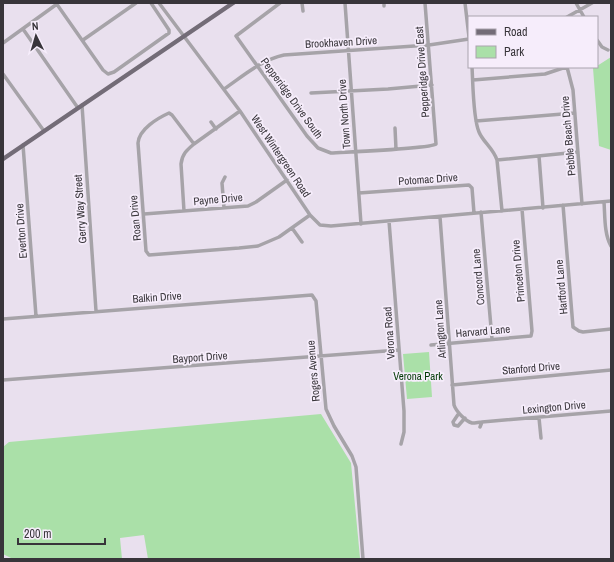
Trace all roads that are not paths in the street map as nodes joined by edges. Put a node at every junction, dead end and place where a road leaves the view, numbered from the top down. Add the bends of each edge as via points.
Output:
1 (57, 3) edge
2 (136, 3) edge
3 (151, 3) edge
4 (159, 3) edge
5 (233, 3) edge
6 (280, 3) edge
7 (302, 3) edge
8 (345, 3) edge
9 (425, 3) edge
10 (465, 3) edge
11 (576, 3) edge
12 (592, 3) edge
13 (580, 10) junction
14 (303, 11) dead end
15 (569, 16) edge
16 (583, 16) edge
17 (23, 29) junction
18 (468, 29) edge
19 (184, 37) junction
20 (468, 38) edge
21 (82, 40) junction
22 (598, 41) edge
23 (3, 43) edge
24 (429, 45) junction
25 (348, 50) junction
26 (608, 50) dead end
27 (257, 66) junction
28 (472, 68) edge
29 (563, 68) edge
30 (566, 68) edge
31 (3, 74) edge
32 (473, 80) junction
33 (432, 85) junction
34 (224, 89) junction
35 (351, 91) junction
36 (311, 93) dead end
37 (80, 107) junction
38 (240, 111) junction
39 (575, 113) junction
40 (476, 121) junction
41 (211, 122) dead end
42 (395, 128) dead end
43 (216, 129) junction
44 (44, 131) junction
45 (436, 141) joint
46 (194, 144) junction
47 (23, 145) junction
48 (396, 148) junction
49 (356, 151) junction
50 (578, 152) junction
51 (539, 156) junction
52 (3, 159) edge
53 (497, 160) junction
54 (225, 176) dead end
55 (287, 180) junction
56 (359, 193) junction
57 (611, 201) edge
58 (604, 202) junction
59 (582, 204) junction
60 (563, 205) junction
61 (224, 208) junction
62 (543, 208) junction
63 (522, 209) junction
64 (184, 211) junction
65 (502, 211) junction
66 (481, 212) junction
67 (474, 213) junction
68 (144, 214) junction
69 (310, 215) junction
70 (440, 216) junction
71 (389, 221) junction
72 (361, 224) junction
73 (292, 228) junction
74 (302, 242) dead end
75 (611, 246) edge
76 (312, 295) joint
77 (96, 311) junction
78 (36, 316) junction
79 (3, 319) edge
80 (532, 330) joint
81 (611, 330) edge
82 (492, 340) junction
83 (450, 343) junction
84 (431, 345) dead end
85 (399, 350) junction
86 (320, 356) junction
87 (611, 370) edge
88 (3, 380) edge
89 (452, 385) junction
90 (611, 411) edge
91 (459, 413) junction
92 (465, 418) junction
93 (539, 418) junction
94 (482, 422) junction
95 (480, 427) dead end
96 (541, 438) dead end
97 (401, 444) dead end
98 (363, 559) edge

1 - 17 street
1 - 21 street
2 - 21 street
3 - 21 street via 169,33 114,72 108,74 103,70
4 - 19 street, West Wintergreen Road
5 - 19 main road
6 - 27 street, Pepperidge Drive South via 236,36
7 - 14 street
8 - 25 street, Town North Drive
9 - 24 street, Pepperidge Drive East
10 - 18 street
11 - 13 street
12 - 13 street
13 - 15 street
13 - 16 street
17 - 23 street
17 - 37 street
19 - 34 street, West Wintergreen Road
19 - 37 main road
20 - 24 street, Brookhaven Drive
22 - 26 street
24 - 25 street, Brookhaven Drive
24 - 33 street, Pepperidge Drive East
25 - 27 street, Brookhaven Drive via 284,55
25 - 35 street, Town North Drive
27 - 34 street, Brookhaven Drive
27 - 49 street, Pepperidge Drive South via 316,147 328,152
28 - 32 street
29 - 32 street via 545,74
30 - 39 street, Pebble Beach Drive via 572,85
31 - 44 street
32 - 40 street
33 - 35 street
33 - 45 street, Pepperidge Drive East
34 - 38 street, West Wintergreen Road
35 - 36 street
35 - 49 street, Town North Drive
37 - 44 main road
37 - 77 street, Gerry Way Street
38 - 43 street
38 - 55 street, West Wintergreen Road
39 - 40 street
39 - 50 street, Pebble Beach Drive
40 - 53 street via 481,135 493,150
41 - 43 street
42 - 48 street
43 - 46 street
44 - 47 main road
45 - 48 street, Pepperidge Drive South via 434,145
46 - 64 street via 184,153 181,160
46 - 68 street, Roan Drive via 169,113 139,136
47 - 52 main road
47 - 78 street, Everton Drive
48 - 49 street, Pepperidge Drive South
49 - 56 street, Town North Drive
50 - 51 street
50 - 59 street, Pebble Beach Drive
51 - 53 street
51 - 62 street
53 - 65 street
54 - 61 street via 222,183
55 - 61 street, Payne Drive via 252,204
55 - 69 street, West Wintergreen Road
56 - 67 street, Potomac Drive via 469,185 472,188
56 - 72 street, Town North Drive
57 - 58 street, West Wintergreen Road
58 - 59 street, West Wintergreen Road
58 - 75 street
59 - 60 street, West Wintergreen Road
60 - 62 street, West Wintergreen Road
60 - 81 street, Hartford Lane via 573,327 583,332
61 - 64 street, Payne Drive
62 - 63 street, West Wintergreen Road
63 - 65 street, West Wintergreen Road
63 - 80 street, Princeton Drive
64 - 68 street, Payne Drive
65 - 66 street, West Wintergreen Road
66 - 67 street, West Wintergreen Road
66 - 82 street, Concord Lane
67 - 70 street, West Wintergreen Road
68 - 73 street, Roan Drive via 146,251 149,255 258,246
69 - 72 street, West Wintergreen Road via 324,226
69 - 73 street, Roan Drive
70 - 71 street, West Wintergreen Road
70 - 83 street, Arlington Lane
71 - 72 street, West Wintergreen Road
71 - 85 street, Verona Road
73 - 74 street
76 - 77 street, Balkin Drive
76 - 86 street, Rogers Avenue via 316,301
77 - 78 street, Balkin Drive
78 - 79 street, Balkin Drive
80 - 82 street, Harvard Lane via 532,336 529,337
82 - 83 street, Harvard Lane
83 - 84 street, Harvard Lane
83 - 89 street, Arlington Lane
85 - 86 street, Bayport Drive
85 - 97 street, Verona Road via 404,411
86 - 88 street, Bayport Drive
86 - 98 street, Rogers Avenue via 326,409 356,467
87 - 89 street, Stanford Drive
89 - 91 street, Arlington Lane via 454,404
90 - 93 street, Lexington Drive
91 - 92 street
91 - 92 street, Arlington Lane via 453,422 454,425 458,426
92 - 94 street via 471,422
93 - 94 street, Lexington Drive
93 - 96 street
94 - 95 street

